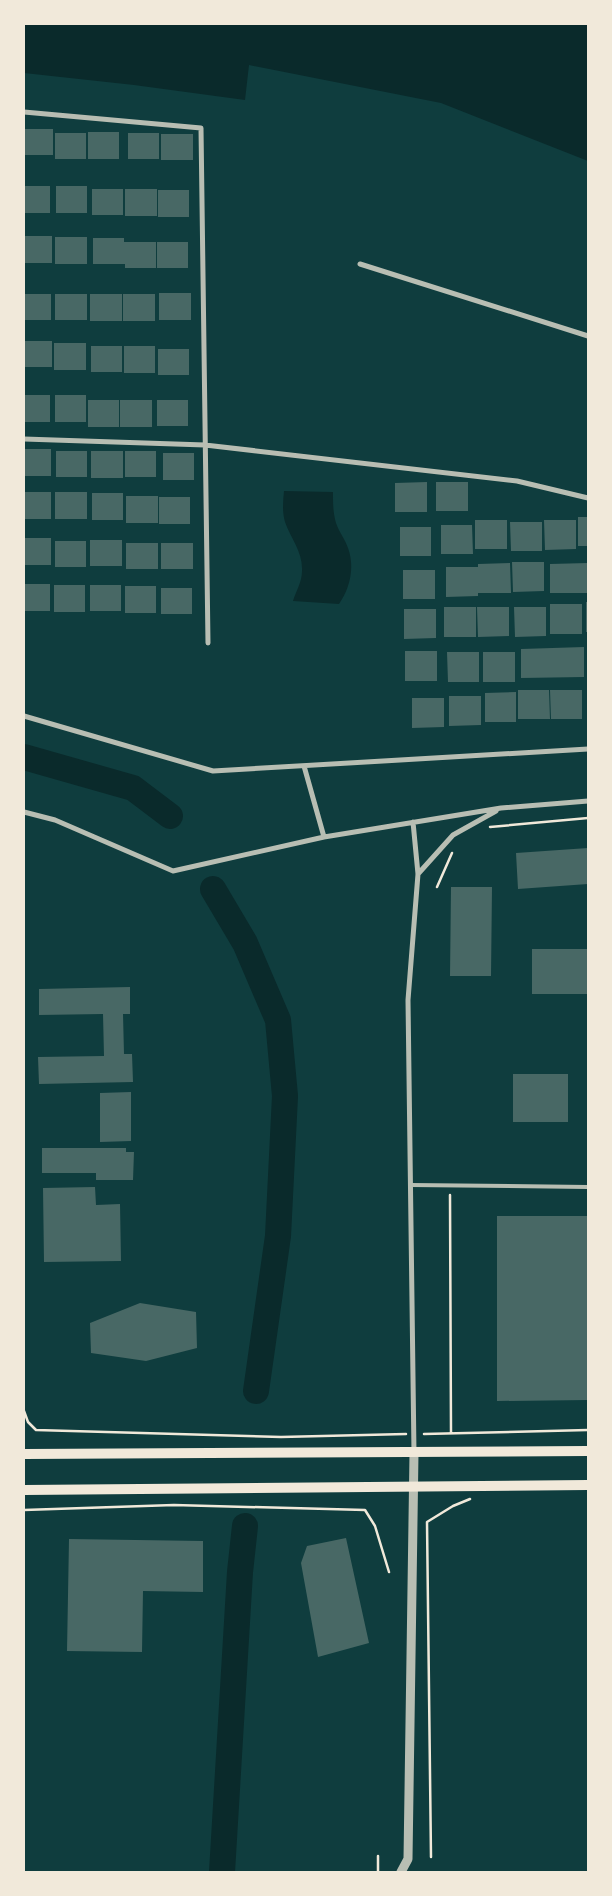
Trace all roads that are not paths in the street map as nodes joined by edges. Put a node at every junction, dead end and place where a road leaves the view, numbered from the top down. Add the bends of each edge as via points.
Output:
1 (24, 112) edge
2 (360, 264) dead end
3 (588, 336) edge
4 (24, 439) edge
5 (206, 445) junction
6 (588, 498) edge
7 (208, 643) dead end
8 (24, 716) edge
9 (588, 749) edge
10 (304, 766) junction
11 (588, 801) edge
12 (501, 808) junction
13 (24, 812) edge
14 (414, 822) junction
15 (324, 837) junction
16 (418, 874) junction
17 (410, 1185) junction
18 (588, 1187) edge
19 (588, 1452) edge
20 (414, 1453) junction
21 (24, 1454) edge
22 (588, 1486) edge
23 (413, 1488) junction
24 (24, 1490) edge
25 (401, 1872) edge

1 - 5 street via 201,128
2 - 3 street
4 - 5 street
5 - 6 street via 517,481
5 - 7 street
8 - 10 street via 213,771
9 - 10 street
10 - 15 street
11 - 12 street
12 - 14 street
12 - 16 street via 454,835
13 - 15 street via 55,820 173,871
14 - 15 street
14 - 16 street
16 - 17 street via 408,1000
17 - 18 lane
17 - 20 street
19 - 20 main road
20 - 21 main road
20 - 23 street
22 - 23 main road
23 - 24 main road
23 - 25 street via 408,1859

